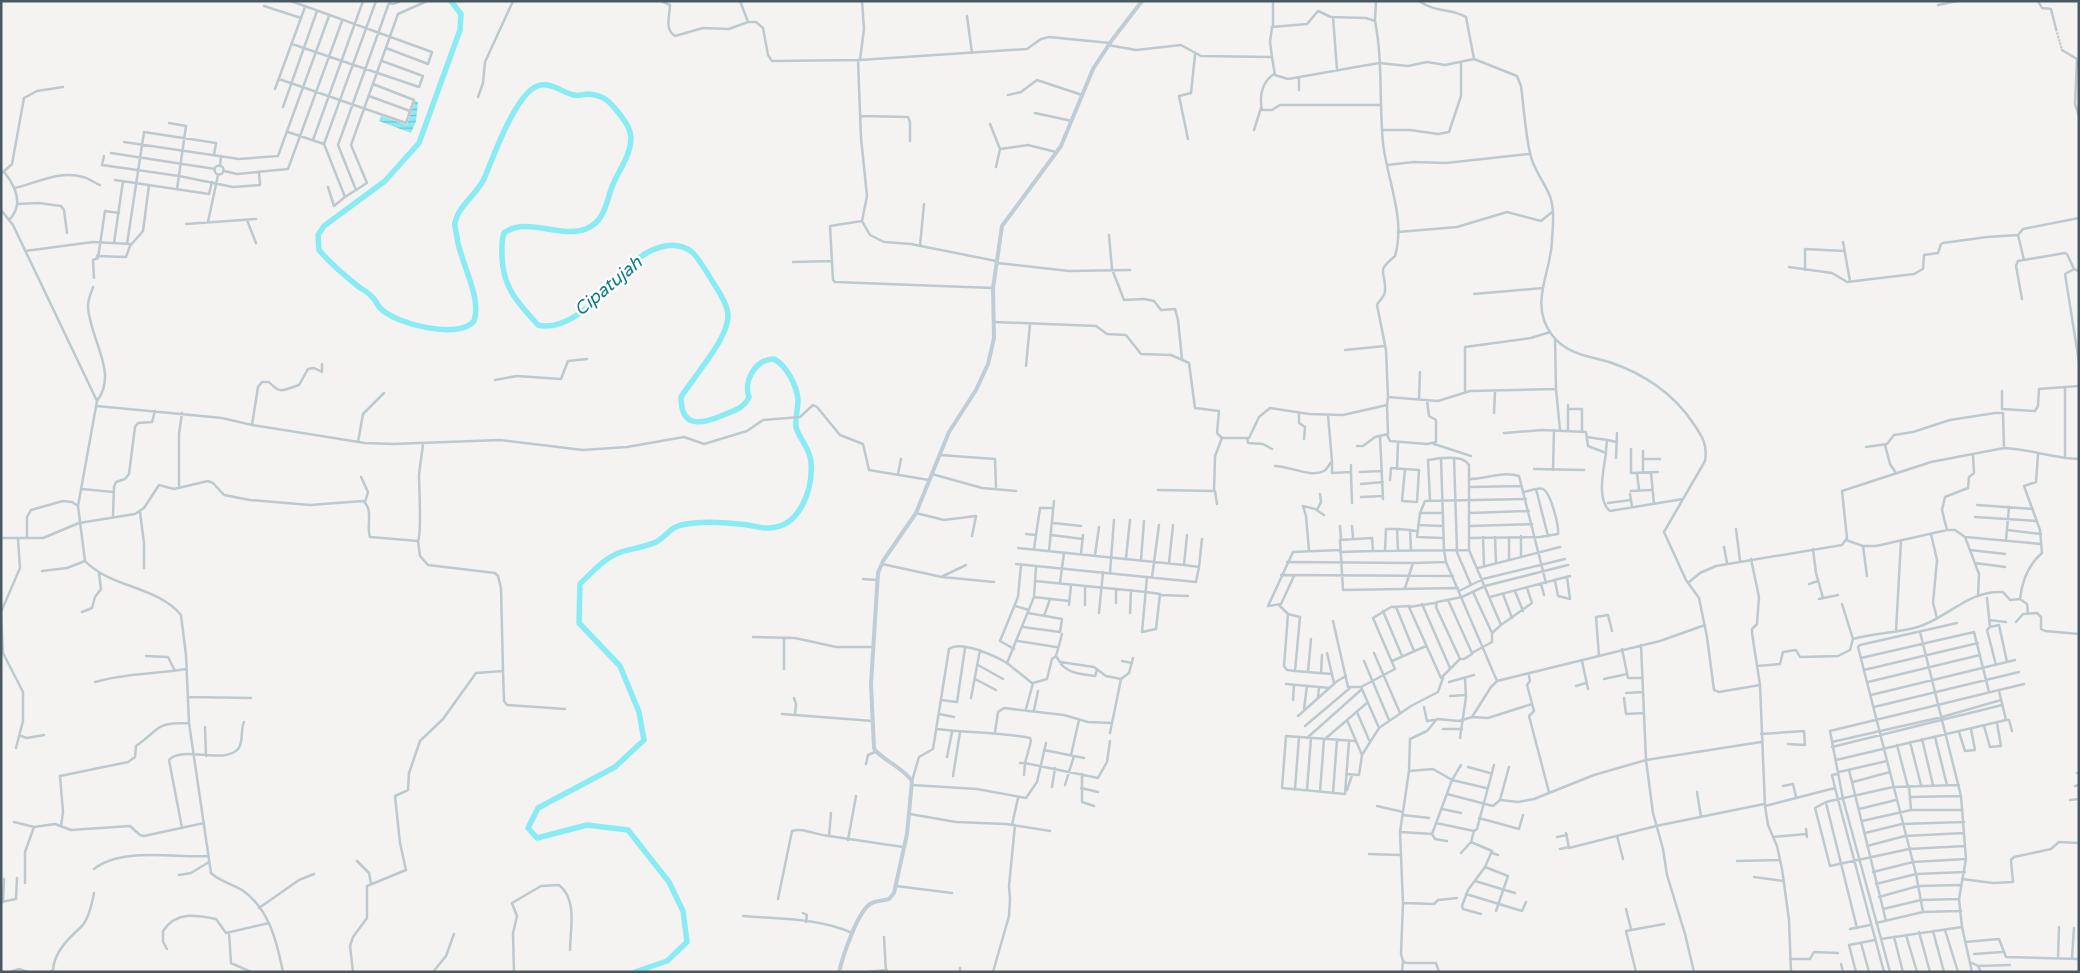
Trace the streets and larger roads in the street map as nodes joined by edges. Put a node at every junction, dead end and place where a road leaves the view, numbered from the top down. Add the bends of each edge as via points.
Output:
1 (291, 1) edge
2 (363, 1) edge
3 (376, 1) edge
4 (400, 1) edge
5 (427, 1) edge
6 (514, 1) edge
7 (660, 1) edge
8 (740, 1) edge
9 (862, 1) edge
10 (1142, 1) edge
11 (1273, 1) edge
12 (1376, 1) edge
13 (1419, 1) edge
14 (1957, 1) edge
15 (2038, 1) edge
16 (1938, 5) dead end
17 (264, 6) dead end
18 (305, 7) junction
19 (317, 11) junction
20 (329, 16) junction
21 (968, 16) dead end
22 (1333, 17) junction
23 (301, 18) junction
24 (1375, 20) junction
25 (342, 21) junction
26 (748, 22) junction
27 (354, 25) junction
28 (1273, 27) junction
29 (366, 29) junction
30 (2056, 29) tunnel mouth
31 (378, 33) junction
32 (390, 38) junction
33 (292, 44) junction
34 (1109, 44) junction
35 (304, 48) junction
36 (386, 48) junction
37 (2062, 50) tunnel mouth
38 (316, 52) junction
39 (972, 53) junction
40 (1195, 54) junction
41 (329, 56) junction
42 (1272, 57) junction
43 (1474, 59) junction
44 (341, 60) junction
45 (382, 60) junction
46 (859, 60) junction
47 (1461, 63) junction
48 (353, 64) junction
49 (1379, 64) junction
50 (365, 68) junction
51 (1337, 70) junction
52 (378, 72) junction
53 (1274, 73) junction
54 (1299, 78) junction
55 (279, 79) junction
56 (292, 83) junction
57 (374, 84) junction
58 (63, 87) dead end
59 (304, 87) junction
60 (276, 89) dead end
61 (1299, 90) dead end
62 (316, 92) junction
63 (1008, 95) dead end
64 (1082, 95) junction
65 (329, 96) junction
66 (369, 96) junction
67 (478, 97) dead end
68 (340, 100) junction
69 (352, 104) junction
70 (1380, 105) junction
71 (283, 107) dead end
72 (1261, 108) junction
73 (365, 109) junction
74 (410, 111) junction
75 (1035, 113) dead end
76 (861, 116) junction
77 (2079, 116) edge
78 (1072, 121) junction
79 (169, 123) dead end
80 (990, 124) dead end
81 (1254, 130) dead end
82 (1382, 130) junction
83 (288, 132) junction
84 (300, 136) junction
85 (184, 138) junction
86 (1188, 139) dead end
87 (313, 140) junction
88 (910, 141) dead end
89 (124, 142) dead end
90 (324, 144) junction
91 (142, 145) junction
92 (1000, 149) junction
93 (183, 151) junction
94 (1057, 152) junction
95 (111, 153) dead end
96 (1530, 154) junction
97 (214, 155) junction
98 (104, 156) dead end
99 (221, 156) junction
100 (140, 157) junction
101 (181, 164) junction
102 (1387, 165) junction
103 (220, 166) junction
104 (996, 167) dead end
105 (215, 169) junction
106 (138, 170) junction
107 (224, 171) junction
108 (259, 172) junction
109 (3, 174) edge
110 (218, 175) junction
111 (179, 176) junction
112 (115, 180) dead end
113 (123, 181) junction
114 (212, 182) junction
115 (136, 183) junction
116 (217, 183) junction
117 (149, 184) junction
118 (100, 186) dead end
119 (328, 186) dead end
120 (15, 188) junction
121 (177, 190) junction
122 (356, 190) junction
123 (346, 198) junction
124 (17, 204) junction
125 (924, 204) dead end
126 (1, 210) edge
127 (1552, 212) junction
128 (118, 213) junction
129 (10, 218) junction
130 (2079, 218) edge
131 (256, 219) dead end
132 (247, 220) junction
133 (862, 221) junction
134 (208, 222) junction
135 (186, 224) dead end
136 (1398, 232) junction
137 (67, 234) dead end
138 (1109, 235) dead end
139 (2018, 235) junction
140 (101, 242) junction
141 (1843, 242) dead end
142 (114, 243) junction
143 (256, 243) dead end
144 (127, 244) junction
145 (131, 244) junction
146 (920, 246) junction
147 (25, 251) junction
148 (1844, 251) junction
149 (97, 256) junction
150 (2024, 260) junction
151 (832, 261) junction
152 (793, 262) dead end
153 (996, 262) junction
154 (1789, 267) dead end
155 (1112, 269) junction
156 (1130, 270) dead end
157 (1804, 270) junction
158 (2074, 270) junction
159 (2079, 271) edge
160 (94, 278) dead end
161 (1850, 281) junction
162 (93, 287) dead end
163 (993, 288) junction
164 (1543, 288) junction
165 (1474, 294) dead end
166 (2022, 298) dead end
167 (994, 322) junction
168 (1030, 324) junction
169 (1550, 332) junction
170 (1555, 339) junction
171 (1385, 346) junction
172 (1345, 350) dead end
173 (587, 359) dead end
174 (1182, 359) junction
175 (2079, 361) edge
176 (322, 364) dead end
177 (1026, 366) dead end
178 (1420, 372) dead end
179 (495, 380) dead end
180 (2079, 386) edge
181 (2065, 387) junction
182 (1556, 389) junction
183 (1465, 391) junction
184 (1495, 391) junction
185 (2002, 391) dead end
186 (384, 393) dead end
187 (1388, 397) junction
188 (1419, 399) junction
189 (1427, 400) junction
190 (97, 401) junction
191 (1387, 405) junction
192 (97, 406) junction
193 (155, 411) junction
194 (2002, 411) junction
195 (1494, 412) dead end
196 (182, 413) junction
197 (1299, 413) junction
198 (1328, 415) junction
199 (252, 425) junction
200 (1554, 430) junction
201 (1560, 430) junction
202 (1568, 431) junction
203 (1582, 431) junction
204 (1504, 433) dead end
205 (1617, 433) dead end
206 (1387, 435) junction
207 (1380, 436) junction
208 (1222, 438) junction
209 (1247, 438) junction
210 (1588, 438) junction
211 (1304, 439) dead end
212 (1607, 440) junction
213 (358, 442) junction
214 (1398, 442) junction
215 (1617, 442) junction
216 (423, 443) junction
217 (1432, 444) junction
218 (1885, 444) junction
219 (1357, 446) dead end
220 (1866, 447) dead end
221 (2004, 448) junction
222 (1272, 449) dead end
223 (1631, 449) dead end
224 (1643, 451) dead end
225 (1606, 453) junction
226 (939, 454) junction
227 (2038, 454) junction
228 (1973, 455) junction
229 (1471, 456) dead end
230 (1442, 458) junction
231 (1454, 458) junction
232 (1616, 458) dead end
233 (2065, 458) junction
234 (901, 459) dead end
235 (1643, 459) junction
236 (1660, 459) dead end
237 (2079, 459) edge
238 (1332, 461) junction
239 (1351, 465) dead end
240 (1275, 466) dead end
241 (1397, 469) junction
242 (1405, 469) junction
243 (1534, 469) dead end
244 (1553, 470) junction
245 (1584, 470) dead end
246 (1382, 471) junction
247 (1351, 472) junction
248 (1360, 472) dead end
249 (1650, 472) junction
250 (1658, 472) dead end
251 (1637, 473) junction
252 (1644, 473) junction
253 (1896, 473) junction
254 (898, 474) junction
255 (932, 474) junction
256 (361, 477) dead end
257 (1470, 479) junction
258 (929, 480) junction
259 (1390, 480) dead end
260 (1383, 482) junction
261 (1361, 484) dead end
262 (1522, 486) junction
263 (1470, 487) junction
264 (179, 488) junction
265 (996, 488) junction
266 (82, 489) junction
267 (1215, 489) junction
268 (1536, 489) junction
269 (1158, 490) dead end
270 (1639, 490) junction
271 (1652, 490) junction
272 (1016, 491) dead end
273 (113, 492) junction
274 (1524, 492) junction
275 (1320, 494) dead end
276 (1361, 496) dead end
277 (1457, 499) junction
278 (1526, 499) junction
279 (1683, 499) junction
280 (1054, 500) dead end
281 (1430, 500) junction
282 (1443, 500) junction
283 (1470, 500) junction
284 (1631, 500) junction
285 (365, 502) junction
286 (1352, 503) dead end
287 (1608, 503) dead end
288 (1217, 504) dead end
289 (1654, 504) junction
290 (1977, 505) dead end
291 (78, 506) junction
292 (1632, 507) junction
293 (2009, 507) junction
294 (1053, 508) junction
295 (2033, 509) junction
296 (1317, 510) junction
297 (1528, 511) junction
298 (140, 512) junction
299 (916, 513) junction
300 (1420, 513) junction
301 (1443, 513) junction
302 (1470, 513) junction
303 (1324, 515) dead end
304 (113, 516) junction
305 (1975, 517) dead end
306 (2008, 519) junction
307 (1114, 520) dead end
308 (1130, 520) dead end
309 (2037, 520) junction
310 (1144, 521) dead end
311 (1053, 523) junction
312 (79, 524) junction
313 (1532, 524) junction
314 (1159, 525) dead end
315 (1173, 525) dead end
316 (1418, 525) junction
317 (1081, 526) dead end
318 (1340, 526) dead end
319 (1352, 526) dead end
320 (1443, 526) junction
321 (1470, 526) junction
322 (1098, 528) dead end
323 (1397, 529) junction
324 (1736, 529) dead end
325 (1410, 530) junction
326 (1947, 530) junction
327 (2007, 530) junction
328 (1416, 531) junction
329 (1026, 534) dead end
330 (1931, 534) junction
331 (2041, 534) junction
332 (1036, 535) junction
333 (1051, 535) junction
334 (1187, 535) dead end
335 (972, 536) dead end
336 (1521, 536) junction
337 (1548, 536) junction
338 (1483, 537) junction
339 (1495, 537) junction
340 (1508, 537) junction
341 (1535, 537) junction
342 (1965, 537) junction
343 (1, 538) edge
344 (27, 538) junction
345 (1353, 538) junction
346 (1443, 538) junction
347 (1470, 538) junction
348 (18, 539) junction
349 (1202, 539) dead end
350 (1341, 539) junction
351 (1846, 540) junction
352 (2006, 540) junction
353 (418, 541) junction
354 (1901, 541) junction
355 (2041, 544) junction
356 (1863, 546) junction
357 (1560, 547) dead end
358 (1724, 547) dead end
359 (1018, 548) dead end
360 (1034, 549) junction
361 (1813, 549) junction
362 (1309, 550) junction
363 (1385, 550) junction
364 (1411, 550) junction
365 (1444, 550) junction
366 (1456, 550) junction
367 (1469, 550) junction
368 (1969, 550) junction
369 (1049, 551) junction
370 (1340, 551) junction
371 (1373, 551) junction
372 (1398, 551) junction
373 (1064, 552) junction
374 (1538, 552) junction
375 (1081, 554) junction
376 (2006, 554) dead end
377 (1096, 555) junction
378 (1110, 556) junction
379 (1521, 556) junction
380 (1126, 558) junction
381 (1508, 559) junction
382 (1565, 559) dead end
383 (1751, 559) junction
384 (1140, 560) junction
385 (1155, 561) junction
386 (1740, 561) junction
387 (85, 562) junction
388 (1288, 562) junction
389 (1446, 562) junction
390 (1496, 562) junction
391 (1169, 563) junction
392 (1413, 563) junction
393 (1727, 563) junction
394 (1975, 563) junction
395 (882, 564) junction
396 (1016, 564) dead end
397 (1184, 564) junction
398 (1341, 564) junction
399 (1541, 564) junction
400 (966, 565) dead end
401 (1021, 565) junction
402 (1568, 565) dead end
403 (1484, 566) junction
404 (1036, 567) junction
405 (1199, 567) junction
406 (2004, 567) dead end
407 (144, 568) dead end
408 (1063, 568) junction
409 (1478, 568) junction
410 (1543, 570) junction
411 (42, 572) dead end
412 (1103, 572) junction
413 (99, 573) junction
414 (1110, 573) junction
415 (1281, 575) junction
416 (1294, 575) junction
417 (1148, 576) junction
418 (1342, 576) junction
419 (1408, 576) junction
420 (1453, 576) junction
421 (1867, 576) dead end
422 (942, 577) junction
423 (1152, 577) junction
424 (863, 579) dead end
425 (877, 580) junction
426 (1483, 580) junction
427 (1035, 581) junction
428 (1555, 581) junction
429 (1818, 581) junction
430 (994, 582) dead end
431 (1060, 583) junction
432 (1546, 583) junction
433 (1688, 583) junction
434 (1542, 584) junction
435 (1809, 584) dead end
436 (1071, 585) junction
437 (1471, 585) junction
438 (1085, 586) junction
439 (1485, 586) junction
440 (1101, 587) junction
441 (1406, 588) junction
442 (1527, 588) junction
443 (1116, 589) junction
444 (1131, 590) junction
445 (1459, 590) junction
446 (1515, 591) junction
447 (1146, 592) junction
448 (1473, 592) junction
449 (1503, 594) junction
450 (1838, 594) dead end
451 (1160, 595) junction
452 (1544, 595) dead end
453 (1188, 596) dead end
454 (1978, 596) junction
455 (1462, 597) junction
456 (1490, 597) junction
457 (1034, 598) junction
458 (1819, 598) dead end
459 (1823, 598) junction
460 (1987, 598) dead end
461 (1050, 599) junction
462 (2020, 599) junction
463 (1448, 600) junction
464 (1069, 601) junction
465 (1116, 603) dead end
466 (1422, 604) junction
467 (1436, 604) junction
468 (1842, 604) dead end
469 (1069, 605) dead end
470 (1085, 605) dead end
471 (1279, 605) junction
472 (1015, 606) junction
473 (1410, 606) junction
474 (1396, 607) junction
475 (1383, 611) junction
476 (1523, 611) junction
477 (82, 612) dead end
478 (1029, 612) junction
479 (1, 613) edge
480 (1099, 613) dead end
481 (1130, 613) dead end
482 (2028, 613) junction
483 (1288, 614) junction
484 (1044, 616) junction
485 (1512, 618) junction
486 (1937, 618) junction
487 (1989, 620) junction
488 (1333, 621) dead end
489 (1957, 622) dead end
490 (2006, 622) dead end
491 (2016, 622) dead end
492 (1999, 623) junction
493 (1501, 624) junction
494 (1705, 625) junction
495 (1023, 626) junction
496 (1920, 627) junction
497 (1990, 627) junction
498 (1612, 631) dead end
499 (1896, 631) junction
500 (1920, 631) junction
501 (1492, 633) junction
502 (1062, 634) dead end
503 (2079, 634) edge
504 (753, 637) dead end
505 (784, 638) junction
506 (1311, 639) dead end
507 (1853, 639) junction
508 (1018, 641) junction
509 (1923, 643) junction
510 (1978, 643) junction
511 (1641, 645) junction
512 (1426, 646) junction
513 (1483, 646) junction
514 (1056, 647) dead end
515 (874, 648) junction
516 (965, 648) junction
517 (1014, 648) junction
518 (1622, 649) junction
519 (980, 650) junction
520 (1414, 651) junction
521 (1327, 653) dead end
522 (1374, 653) dead end
523 (1472, 654) junction
524 (1322, 655) dead end
525 (1926, 655) junction
526 (1980, 655) junction
527 (146, 656) dead end
528 (1056, 656) junction
529 (1402, 656) junction
530 (1599, 656) junction
531 (1133, 658) dead end
532 (1861, 658) junction
533 (1460, 659) junction
534 (2015, 660) dead end
535 (1122, 661) dead end
536 (1364, 661) dead end
537 (1392, 661) junction
538 (1582, 661) junction
539 (1007, 662) junction
540 (1060, 662) junction
541 (2007, 662) junction
542 (1132, 663) junction
543 (1074, 664) junction
544 (978, 665) junction
545 (1082, 665) junction
546 (1996, 665) junction
547 (1757, 666) junction
548 (1930, 667) junction
549 (1450, 668) junction
550 (1984, 668) junction
551 (186, 669) junction
552 (784, 669) dead end
553 (1097, 670) junction
554 (1864, 670) junction
555 (176, 671) junction
556 (503, 671) junction
557 (1295, 671) junction
558 (1072, 672) junction
559 (1308, 672) junction
560 (2019, 672) dead end
561 (1081, 673) junction
562 (1321, 673) junction
563 (1332, 674) junction
564 (1627, 674) junction
565 (1474, 675) dead end
566 (1529, 675) junction
567 (1346, 676) junction
568 (1384, 676) junction
569 (1443, 678) junction
570 (1641, 678) dead end
571 (975, 679) junction
572 (1003, 679) dead end
573 (1121, 679) junction
574 (1465, 679) junction
575 (1604, 679) dead end
576 (1933, 680) junction
577 (1372, 681) junction
578 (1497, 681) junction
579 (1986, 681) junction
580 (95, 682) dead end
581 (1449, 682) dead end
582 (1867, 682) junction
583 (1033, 683) junction
584 (1286, 684) dead end
585 (1294, 684) junction
586 (1335, 684) junction
587 (1586, 684) junction
588 (2024, 684) dead end
589 (1760, 685) junction
590 (1307, 686) junction
591 (1576, 686) dead end
592 (1319, 687) junction
593 (1330, 688) junction
594 (1352, 688) junction
595 (1361, 688) junction
596 (1588, 689) dead end
597 (996, 690) dead end
598 (1999, 690) junction
599 (1038, 691) dead end
600 (1644, 692) junction
601 (1936, 692) junction
602 (1989, 692) junction
603 (1626, 693) dead end
604 (1466, 695) junction
605 (1870, 695) junction
606 (1450, 696) dead end
607 (188, 697) junction
608 (251, 698) dead end
609 (794, 698) dead end
610 (971, 698) dead end
611 (1318, 698) junction
612 (1624, 698) dead end
613 (941, 700) junction
614 (1293, 700) dead end
615 (2001, 700) junction
616 (1368, 702) junction
617 (1532, 704) junction
618 (1939, 704) junction
619 (2002, 705) junction
620 (1424, 707) dead end
621 (1874, 707) junction
622 (566, 709) dead end
623 (1026, 709) junction
624 (1034, 710) junction
625 (1304, 710) junction
626 (1357, 711) junction
627 (1400, 713) junction
628 (1644, 713) junction
629 (782, 714) dead end
630 (794, 714) junction
631 (939, 714) junction
632 (1298, 716) dead end
633 (954, 717) dead end
634 (1472, 717) junction
635 (1942, 719) junction
636 (1079, 720) junction
637 (1347, 720) junction
638 (1389, 720) junction
639 (1435, 720) junction
640 (1464, 720) junction
641 (1876, 720) junction
642 (2006, 720) junction
643 (873, 721) junction
644 (244, 722) dead end
645 (189, 723) junction
646 (1112, 723) junction
647 (1997, 723) junction
648 (1305, 726) dead end
649 (1984, 726) junction
650 (205, 727) dead end
651 (1379, 728) junction
652 (937, 729) junction
653 (1443, 729) dead end
654 (1462, 729) junction
655 (1971, 729) junction
656 (952, 731) junction
657 (1959, 731) junction
658 (2012, 731) dead end
659 (960, 732) junction
660 (995, 732) junction
661 (1110, 733) dead end
662 (1880, 733) junction
663 (1761, 734) junction
664 (1946, 734) junction
665 (44, 735) dead end
666 (21, 736) junction
667 (1299, 737) junction
668 (1935, 737) junction
669 (1307, 738) junction
670 (1311, 738) junction
671 (1460, 738) dead end
672 (1325, 739) junction
673 (1922, 739) junction
674 (1337, 740) junction
675 (1369, 740) junction
676 (1110, 741) dead end
677 (1349, 741) junction
678 (1356, 741) junction
679 (1761, 742) junction
680 (1832, 742) junction
681 (1910, 742) junction
682 (1046, 743) dead end
683 (1788, 744) dead end
684 (1897, 745) junction
685 (1832, 747) junction
686 (16, 748) dead end
687 (1884, 748) junction
688 (1044, 750) junction
689 (875, 752) junction
690 (193, 755) junction
691 (1072, 755) junction
692 (1362, 755) junction
693 (206, 756) junction
694 (947, 757) dead end
695 (1084, 758) dead end
696 (1646, 760) junction
697 (1836, 760) junction
698 (1887, 761) junction
699 (1020, 763) dead end
700 (1025, 763) junction
701 (866, 764) dead end
702 (1040, 765) junction
703 (1461, 765) dead end
704 (1494, 765) dead end
705 (1468, 767) dead end
706 (1508, 767) dead end
707 (1055, 768) junction
708 (1849, 770) junction
709 (1069, 771) junction
710 (1409, 771) junction
711 (1890, 772) junction
712 (1490, 773) junction
713 (1836, 773) junction
714 (1082, 774) junction
715 (1347, 774) junction
716 (1024, 775) dead end
717 (1352, 775) junction
718 (953, 776) dead end
719 (1452, 780) junction
720 (1852, 782) junction
721 (912, 783) junction
722 (1065, 785) dead end
723 (1920, 785) junction
724 (1933, 785) junction
725 (1947, 785) junction
726 (1959, 785) junction
727 (1782, 786) dead end
728 (1908, 786) junction
729 (1052, 787) dead end
730 (1081, 788) junction
731 (1486, 788) junction
732 (1835, 788) junction
733 (1893, 788) junction
734 (1295, 789) junction
735 (1308, 790) junction
736 (1098, 792) dead end
737 (1320, 792) junction
738 (1548, 792) junction
739 (1697, 792) dead end
740 (1333, 793) junction
741 (1345, 794) junction
742 (1447, 794) junction
743 (856, 796) dead end
744 (1856, 796) junction
745 (1960, 796) junction
746 (1796, 797) junction
747 (1911, 797) junction
748 (1018, 798) junction
749 (1843, 799) junction
750 (2079, 799) edge
751 (1500, 800) junction
752 (1838, 800) junction
753 (1896, 800) junction
754 (2070, 800) dead end
755 (1826, 802) junction
756 (1483, 804) junction
757 (1764, 805) junction
758 (1094, 806) dead end
759 (1377, 806) dead end
760 (1859, 808) junction
761 (1442, 809) junction
762 (1911, 810) junction
763 (1962, 810) junction
764 (1899, 812) junction
765 (1403, 813) junction
766 (831, 814) dead end
767 (910, 814) junction
768 (1461, 814) dead end
769 (1523, 815) dead end
770 (1701, 817) junction
771 (1429, 818) dead end
772 (1479, 818) junction
773 (1862, 821) junction
774 (14, 822) dead end
775 (1964, 822) junction
776 (1436, 823) junction
777 (204, 824) junction
778 (1902, 824) junction
779 (1014, 825) junction
780 (34, 826) junction
781 (61, 826) junction
782 (1656, 826) junction
783 (182, 828) junction
784 (1806, 829) dead end
785 (1050, 831) dead end
786 (1474, 831) junction
787 (1400, 832) junction
788 (1432, 834) junction
789 (1865, 834) junction
790 (1964, 834) junction
791 (829, 836) junction
792 (1617, 836) junction
793 (1905, 836) junction
794 (1557, 837) dead end
795 (1773, 837) junction
796 (848, 840) junction
797 (1447, 842) dead end
798 (1470, 842) junction
799 (2079, 843) edge
800 (1867, 846) junction
801 (1965, 846) junction
802 (904, 847) junction
803 (1569, 847) junction
804 (1560, 848) dead end
805 (1909, 849) junction
806 (1462, 853) dead end
807 (1492, 853) junction
808 (1369, 854) dead end
809 (1498, 855) dead end
810 (208, 856) junction
811 (1400, 856) junction
812 (1870, 858) junction
813 (1623, 859) dead end
814 (1966, 859) junction
815 (1780, 860) junction
816 (209, 861) junction
817 (357, 861) dead end
818 (1737, 861) dead end
819 (1856, 862) junction
820 (1912, 862) junction
821 (1842, 865) junction
822 (1484, 867) junction
823 (94, 869) dead end
824 (1873, 872) junction
825 (1965, 872) junction
826 (314, 874) dead end
827 (1916, 874) junction
828 (179, 875) dead end
829 (1754, 877) dead end
830 (17, 878) dead end
831 (4, 879) dead end
832 (1962, 879) junction
833 (1475, 881) junction
834 (1784, 881) junction
835 (25, 883) dead end
836 (371, 884) junction
837 (1876, 884) junction
838 (1960, 885) junction
839 (896, 886) junction
840 (1918, 886) junction
841 (1503, 889) junction
842 (952, 892) dead end
843 (94, 893) dead end
844 (1516, 893) dead end
845 (1466, 894) junction
846 (1879, 897) junction
847 (1457, 898) dead end
848 (778, 899) dead end
849 (1959, 899) junction
850 (1921, 900) junction
851 (2, 902) edge
852 (1526, 902) dead end
853 (1403, 903) junction
854 (1499, 904) junction
855 (259, 908) junction
856 (1626, 909) dead end
857 (1883, 909) junction
858 (1496, 911) dead end
859 (1960, 911) junction
860 (1923, 912) junction
861 (803, 913) dead end
862 (1481, 914) dead end
863 (742, 916) dead end
864 (1886, 921) junction
865 (806, 922) junction
866 (269, 923) junction
867 (1664, 924) dead end
868 (1873, 925) junction
869 (1962, 926) junction
870 (2060, 927) dead end
871 (1857, 928) junction
872 (2074, 928) dead end
873 (1631, 929) junction
874 (1945, 929) junction
875 (1850, 930) dead end
876 (1933, 930) junction
877 (229, 932) junction
878 (1918, 932) junction
879 (454, 934) dead end
880 (853, 934) junction
881 (1906, 935) junction
882 (884, 937) dead end
883 (1894, 937) junction
884 (1878, 940) junction
885 (1965, 942) junction
886 (1861, 943) junction
887 (167, 949) dead end
888 (570, 950) dead end
889 (2003, 952) junction
890 (1838, 953) dead end
891 (1974, 954) dead end
892 (2058, 958) junction
893 (2072, 958) junction
894 (1790, 959) junction
895 (2079, 959) edge
896 (1403, 961) junction
897 (1970, 962) junction
898 (1841, 964) dead end
899 (1978, 966) junction
900 (2010, 966) dead end
901 (886, 971) edge
902 (10, 972) edge
903 (28, 972) edge
904 (50, 972) edge
905 (251, 972) edge
906 (283, 972) edge
907 (353, 972) edge
908 (433, 972) edge
909 (514, 972) edge
910 (839, 972) edge
911 (867, 972) edge
912 (993, 972) edge
913 (1402, 972) edge
914 (1438, 972) edge
915 (1636, 972) edge
916 (1694, 972) edge
917 (1791, 972) edge
918 (1843, 972) edge
919 (1856, 972) edge
920 (1869, 972) edge
921 (1884, 972) edge
922 (1890, 972) edge
923 (1903, 972) edge
924 (1917, 972) edge
925 (1930, 972) edge
926 (1944, 972) edge
927 (1958, 972) edge
928 (1972, 972) edge
929 (1980, 972) edge

1 - 18 street
2 - 27 street
3 - 29 street
4 - 31 street via 389,3
5 - 32 street via 398,14
6 - 67 street via 487,56
7 - 26 street via 669,4 668,25 670,33 675,36 703,28 729,29
8 - 26 street
9 - 46 street via 864,29
10 - 34 street
11 - 28 street
12 - 24 street
13 - 43 street via 1433,9 1466,18
14 - 16 street
15 - 30 street via 2042,8 2051,9
17 - 23 street
18 - 19 street
18 - 23 street
19 - 20 street
19 - 35 street
20 - 25 street
20 - 38 street
21 - 39 street
22 - 24 street
22 - 28 street via 1319,11 1307,24
22 - 51 street
23 - 33 street
24 - 49 street
25 - 27 street
25 - 41 street
26 - 46 street via 763,28 770,60
27 - 29 street
27 - 44 street
28 - 42 street via 1270,32
29 - 31 street
29 - 48 street
31 - 32 street
31 - 50 street
32 - 36 street
32 - 36 street via 432,52 428,64
33 - 35 street
33 - 55 street
34 - 39 street via 1046,37 1028,49
34 - 40 street via 1136,50 1181,44
34 - 64 street
35 - 38 street
35 - 56 street
36 - 45 street
37 - 77 street via 2077,59 2075,104
38 - 41 street
38 - 59 street
39 - 46 street
40 - 42 street
40 - 86 street via 1191,92 1178,96
41 - 44 street
41 - 62 street
42 - 53 street
43 - 47 street
43 - 96 street via 1518,78
44 - 48 street
44 - 65 street
45 - 52 street
45 - 52 street via 423,76 419,87
46 - 76 street
47 - 49 street
47 - 82 street via 1461,96 1449,132
48 - 50 street
48 - 68 street
49 - 51 street
49 - 70 street
50 - 52 street
50 - 69 street
51 - 54 street
52 - 57 street
53 - 54 street via 1280,78
53 - 72 street via 1264,84
54 - 61 street
55 - 56 street
55 - 60 street
56 - 59 street
56 - 71 street
57 - 66 street
57 - 74 street via 414,100
58 - 109 street via 37,91 24,98 12,164
59 - 62 street
59 - 83 street
62 - 65 street
62 - 84 street
63 - 64 street via 1022,91 1037,80
64 - 78 street
65 - 68 street
65 - 87 street
66 - 73 street
66 - 74 street
68 - 69 street
68 - 90 street
69 - 73 street
69 - 122 street via 338,145
70 - 72 street via 1280,105 1271,110
70 - 82 street
72 - 81 street
73 - 74 street via 406,123
73 - 122 street via 351,144 367,183
75 - 78 street
76 - 88 street via 908,117
76 - 133 street via 867,196
78 - 94 street
79 - 85 street via 186,126
80 - 92 street
82 - 102 street
83 - 84 street
83 - 99 street via 276,157 239,159
84 - 87 street
84 - 108 street via 288,169
85 - 91 street via 144,132
85 - 93 street
85 - 97 street via 216,143
87 - 90 street
89 - 91 street
90 - 123 street
91 - 93 street
91 - 100 street
92 - 94 street via 1028,145
92 - 104 street
93 - 97 street
93 - 101 street
94 - 153 street via 1004,220
95 - 100 street
96 - 102 street via 1446,163
96 - 127 street via 1550,197
97 - 99 street
98 - 106 street via 102,165
99 - 103 street
100 - 101 street
100 - 106 street
101 - 105 street
101 - 111 street
102 - 136 street via 1395,197
103 - 105 street
103 - 107 street
105 - 110 street
106 - 111 street
106 - 115 street
107 - 108 street via 237,174
107 - 110 street
108 - 116 street via 260,186 233,187
109 - 120 street
110 - 116 street
111 - 114 street
111 - 121 street
112 - 113 street
113 - 115 street
113 - 128 street
114 - 116 street
114 - 121 street via 209,194
115 - 117 street
115 - 144 street
116 - 134 street
117 - 121 street
117 - 145 street via 143,231
118 - 120 street via 85,177 68,176 40,179
119 - 123 street via 334,206
120 - 124 street
122 - 123 street
124 - 129 street
124 - 137 street via 61,206
125 - 146 street
126 - 129 street
127 - 136 street via 1542,221 1507,212 1457,227
127 - 164 street via 1552,245
128 - 140 street via 106,211
128 - 142 street
129 - 147 street
130 - 139 street via 2027,227
131 - 132 street
132 - 134 street
132 - 143 street
133 - 146 street via 870,235 884,242
133 - 151 street via 830,225
134 - 135 street
136 - 171 street via 1395,256 1384,263 1385,294 1377,305
138 - 155 street
139 - 150 street
139 - 161 street via 1943,243 1938,253 1924,255 1920,273
140 - 142 street
140 - 147 street
140 - 149 street
141 - 148 street
142 - 144 street
144 - 145 street
145 - 149 street via 126,257
146 - 153 street
147 - 190 street
148 - 157 street via 1805,249
148 - 161 street
149 - 160 street
150 - 158 street via 2064,253
150 - 166 street via 2016,264
151 - 152 street
151 - 163 street via 836,283
153 - 155 street via 1069,271
153 - 163 street
154 - 157 street
155 - 156 street
155 - 174 street via 1124,300 1144,299 1154,301 1161,310 1175,309
157 - 161 street via 1832,273
158 - 159 street
158 - 175 street via 2065,274
162 - 190 street via 88,308 106,374 102,395
163 - 167 street
164 - 165 street
164 - 169 street via 1543,315
167 - 168 street
167 - 226 street via 993,347 988,364
168 - 174 street via 1096,326 1107,334 1126,335 1141,354
168 - 177 street
169 - 170 street
169 - 183 street via 1531,338 1465,347
170 - 182 street
170 - 279 street via 1579,354 1621,367 1660,388 1678,402 1704,439 1706,452 1705,461
171 - 172 street
171 - 187 street
173 - 179 street via 568,361 562,379 517,376
174 - 208 street via 1191,366 1195,408 1219,411 1217,433
176 - 199 street via 322,372 310,368 304,372 298,385 281,391 275,390 269,382 262,382 258,387
178 - 188 street
180 - 181 street
181 - 194 street via 2039,389 2035,410
181 - 233 street
182 - 184 street
182 - 201 street
183 - 184 street
183 - 189 street via 1442,400
184 - 195 street
185 - 194 street
186 - 213 street via 365,411
187 - 188 street
187 - 191 street
188 - 189 street
189 - 217 street via 1429,416 1436,420 1436,442
190 - 192 street
191 - 198 street via 1355,413
191 - 206 street
192 - 193 street
192 - 266 street
193 - 196 street
193 - 273 street via 152,422 138,423 135,427 129,474 116,482
194 - 218 street via 1897,434
194 - 221 street
196 - 199 street
196 - 264 street
197 - 198 street
197 - 209 street via 1266,409
197 - 211 street via 1299,422 1305,427
198 - 238 street
199 - 213 street
200 - 201 street
200 - 204 street
200 - 244 street
201 - 202 street
202 - 203 street
202 - 203 street via 1568,407 1582,409
203 - 210 street via 1587,432
205 - 215 street
206 - 207 street
206 - 214 street via 1390,441
207 - 219 street via 1372,438 1363,447
207 - 246 street
208 - 209 street
208 - 267 street via 1215,456
209 - 222 street via 1248,443
210 - 212 street
210 - 225 street via 1588,446
212 - 215 street
212 - 225 street
213 - 216 street
214 - 217 street
214 - 241 street
215 - 232 street
216 - 254 street via 500,440 583,450 627,448 684,437 702,444 747,431 764,420 800,417 809,406 817,407 840,435 863,444 869,470
216 - 353 street via 418,513 421,533
217 - 229 street
218 - 220 street
218 - 253 street
221 - 227 street
221 - 228 street
223 - 251 street via 1631,473
224 - 235 street
225 - 292 street via 1603,484 1606,507 1612,511
226 - 255 street
226 - 265 street via 995,459
227 - 233 street
227 - 295 street via 2036,482 2024,486
228 - 253 street via 1931,462
228 - 326 street via 1974,473 1969,477 1968,488 1945,497 1942,510
230 - 231 street
230 - 281 street via 1428,460
230 - 282 street
231 - 257 street via 1469,464
231 - 277 street
233 - 237 street
234 - 254 street
235 - 236 street
235 - 252 street
238 - 240 street via 1325,470 1316,472
238 - 247 street via 1332,473
239 - 247 street
241 - 242 street
241 - 259 street via 1391,468
242 - 242 street via 1419,470 1417,502 1402,501
243 - 244 street
244 - 245 street
246 - 248 street
246 - 260 street
247 - 286 street
249 - 250 street
249 - 252 street
249 - 271 street
251 - 252 street
251 - 270 street
253 - 351 street via 1842,491
254 - 258 street
255 - 258 street
255 - 265 street via 974,487
256 - 285 street via 368,492
257 - 262 street via 1517,475
257 - 263 street
258 - 299 street
260 - 261 street
260 - 276 street via 1383,497
262 - 263 street
262 - 274 street
263 - 283 street
264 - 285 street via 208,481 224,495 250,500 310,505
264 - 298 street via 171,489 163,484 157,486
265 - 272 street
266 - 273 street
266 - 291 street
267 - 269 street via 1200,492
267 - 288 street
268 - 274 street
268 - 337 street
268 - 337 street via 1543,489 1548,495 1555,517 1559,533
270 - 271 street
270 - 284 street via 1631,493
271 - 289 street
273 - 304 street
274 - 278 street
275 - 296 street
277 - 282 street
277 - 283 street
277 - 366 street
278 - 283 street
278 - 297 street
279 - 289 street
279 - 433 street via 1664,530
280 - 294 street
281 - 282 street
281 - 300 street via 1424,502
282 - 301 street
283 - 302 street
284 - 287 street
284 - 292 street
285 - 353 street via 369,510 370,537
289 - 292 street
290 - 293 street
291 - 312 street
291 - 344 street via 63,501 31,510 27,517
293 - 295 street
293 - 306 street
294 - 311 street
294 - 332 street via 1040,508
295 - 309 street
296 - 303 street
296 - 362 street via 1303,506
297 - 302 street
297 - 313 street
298 - 304 street
298 - 407 street
299 - 335 street via 944,520 976,516
299 - 395 street
300 - 301 street
300 - 316 street
301 - 320 street
302 - 321 street
304 - 312 street
305 - 306 street
306 - 309 street
306 - 327 street
307 - 378 street
308 - 380 street
309 - 331 street
310 - 384 street
311 - 317 street
311 - 333 street
312 - 344 street via 43,538
312 - 387 street
313 - 321 street
313 - 341 street
314 - 385 street
315 - 391 street
316 - 320 street
316 - 328 street
318 - 350 street
319 - 345 street
320 - 346 street
321 - 347 street
322 - 377 street
323 - 325 street
323 - 363 street via 1386,529
323 - 372 street
324 - 386 street
325 - 328 street
325 - 364 street
326 - 330 street
326 - 342 street via 1955,530
327 - 331 street
327 - 352 street
328 - 346 street via 1418,538
329 - 332 street
330 - 354 street
330 - 486 street via 1936,560 1933,603
331 - 355 street
332 - 360 street
333 - 369 street
333 - 375 street via 1083,537
334 - 397 street
336 - 340 street
336 - 341 street
336 - 379 street
337 - 341 street
338 - 339 street
338 - 347 street
338 - 403 street
339 - 340 street
339 - 390 street
340 - 381 street
341 - 374 street
342 - 352 street
342 - 368 street
343 - 348 street
344 - 348 street
345 - 350 street
345 - 371 street via 1372,538
346 - 365 street
347 - 367 street
348 - 479 street via 20,568
349 - 405 street
350 - 370 street
351 - 356 street
351 - 361 street via 1839,546
352 - 355 street
353 - 556 street via 420,556 428,565 455,566 498,576
354 - 356 street
354 - 499 street
355 - 462 street via 2042,554 2036,557 2024,578
356 - 421 street
357 - 374 street
358 - 393 street
359 - 360 street
360 - 369 street
361 - 383 street
361 - 429 street
362 - 370 street
362 - 388 street via 1293,551
363 - 371 street
363 - 372 street
364 - 365 street
364 - 372 street
365 - 366 street
365 - 389 street
366 - 367 street
366 - 437 street
367 - 409 street
368 - 376 street
368 - 394 street
369 - 373 street
370 - 371 street
370 - 398 street
373 - 375 street
373 - 408 street
374 - 379 street
374 - 399 street
375 - 377 street
377 - 378 street
378 - 380 street
378 - 414 street
379 - 381 street
380 - 384 street
381 - 390 street
382 - 399 street
383 - 386 street
383 - 547 street via 1759,597 1757,624 1752,629
384 - 385 street
385 - 391 street
385 - 423 street
386 - 393 street
387 - 411 street
387 - 413 street
388 - 398 street
388 - 415 street
389 - 392 street
389 - 420 street
390 - 403 street
391 - 397 street
392 - 398 street
392 - 419 street
393 - 433 street via 1700,573
394 - 406 street
394 - 454 street via 1979,574
395 - 422 street
395 - 425 street
396 - 401 street
397 - 405 street
398 - 418 street
399 - 410 street
399 - 426 street
400 - 422 street
401 - 404 street
401 - 472 street
402 - 410 street
403 - 409 street
404 - 408 street
404 - 427 street
405 - 423 street via 1196,582
408 - 412 street
408 - 431 street
409 - 426 street
410 - 432 street
410 - 439 street
412 - 414 street
412 - 440 street
413 - 477 street via 101,589 92,608
413 - 551 street via 158,598 179,612 184,624
414 - 417 street
415 - 416 street
415 - 471 street via 1267,605
416 - 418 street
416 - 471 street
417 - 423 street
417 - 447 street
418 - 419 street
418 - 441 street via 1343,590
419 - 420 street
419 - 441 street
420 - 445 street
422 - 430 street
424 - 425 street
425 - 515 street
426 - 437 street
426 - 439 street
427 - 431 street
427 - 457 street
428 - 428 street via 1568,577 1570,599 1558,596
428 - 432 street
429 - 435 street
429 - 459 street
431 - 436 street
432 - 434 street
433 - 494 street via 1699,598
434 - 442 street
434 - 452 street
436 - 438 street
436 - 464 street
437 - 445 street
438 - 440 street
438 - 470 street
439 - 448 street
439 - 456 street
440 - 443 street
440 - 480 street
441 - 445 street
442 - 446 street
442 - 476 street via 1532,602
443 - 444 street
443 - 465 street
444 - 447 street
444 - 481 street
445 - 455 street
446 - 449 street
446 - 476 street
447 - 451 street
447 - 451 street via 1142,632 1156,629
448 - 455 street
448 - 501 street
449 - 456 street
449 - 485 street
450 - 459 street
451 - 453 street
454 - 462 street via 2001,592 2010,600
454 - 486 street via 1960,602
455 - 463 street
455 - 513 street
456 - 493 street
457 - 461 street
457 - 478 street
458 - 459 street
460 - 487 street
461 - 464 street
461 - 484 street
462 - 482 street via 2027,604
463 - 467 street
463 - 523 street
464 - 469 street
466 - 467 street
466 - 473 street
466 - 549 street
467 - 533 street
468 - 507 street
471 - 483 street
472 - 478 street
472 - 517 street via 999,641
473 - 474 street
473 - 512 street
474 - 475 street
474 - 520 street
475 - 529 street
475 - 537 street via 1373,618
476 - 485 street
478 - 484 street
478 - 495 street
479 - 666 street via 3,653 23,692
482 - 491 street
482 - 503 street via 2040,615 2040,626 2045,631
483 - 557 street via 1284,666
483 - 557 street via 1300,618
484 - 495 street via 1063,620 1060,633
485 - 493 street
486 - 496 street
487 - 492 street
487 - 497 street
488 - 567 street
489 - 500 street
490 - 492 street
492 - 497 street
492 - 541 street
493 - 501 street
494 - 511 street
494 - 589 street via 1714,690 1719,692
495 - 508 street
496 - 499 street
496 - 500 street
497 - 546 street via 1987,630
498 - 530 street via 1608,615 1596,617
499 - 507 street
500 - 509 street
500 - 532 street via 1860,645
501 - 513 street via 1493,640
502 - 528 street
504 - 505 street
505 - 515 street via 836,647
505 - 552 street
506 - 559 street
507 - 547 street via 1850,650 1843,655 1800,657 1796,650 1783,652 1780,664
508 - 514 street
508 - 517 street
509 - 510 street via 1974,632
509 - 525 street
509 - 532 street
510 - 525 street
510 - 526 street
511 - 518 street
511 - 600 street
512 - 520 street
512 - 569 street
513 - 523 street
513 - 578 street
515 - 643 street via 871,684
516 - 519 street
516 - 613 street via 949,649
516 - 613 street via 957,702
517 - 539 street
518 - 530 street
518 - 564 street
519 - 539 street
519 - 544 street
520 - 529 street
521 - 563 street
522 - 568 street
523 - 533 street
524 - 562 street
525 - 548 street
525 - 554 street
526 - 548 street
526 - 550 street
527 - 555 street via 168,657
528 - 540 street
528 - 583 street via 1052,658 1047,679
529 - 537 street
530 - 538 street
531 - 542 street
532 - 554 street
533 - 549 street
534 - 541 street
535 - 542 street
536 - 577 street
537 - 568 street via 1395,670
538 - 566 street
538 - 587 street
539 - 583 street
540 - 543 street
540 - 558 street
541 - 546 street
542 - 573 street via 1128,675
543 - 545 street
543 - 558 street
544 - 571 street
544 - 572 street
545 - 553 street
545 - 561 street
546 - 550 street
547 - 589 street
548 - 576 street
548 - 582 street
549 - 569 street
550 - 576 street
550 - 579 street
551 - 555 street
551 - 607 street
553 - 561 street via 1095,676
553 - 573 street
554 - 582 street
555 - 580 street via 126,674
556 - 622 street via 504,701 507,705
556 - 836 street via 476,673 443,718 420,741 409,773 408,790 395,796 406,870
557 - 559 street
558 - 561 street
559 - 562 street
560 - 579 street
562 - 563 street
563 - 586 street
564 - 570 street via 1628,678
564 - 575 street
565 - 574 street
566 - 578 street
566 - 617 street via 1527,685
567 - 586 street
567 - 594 street
568 - 577 street
568 - 627 street
569 - 627 street via 1438,692
571 - 597 street
571 - 610 street
573 - 646 street
574 - 581 street
574 - 604 street
576 - 601 street
576 - 605 street
577 - 595 street
577 - 638 street
578 - 634 street
579 - 601 street
579 - 602 street
582 - 605 street
583 - 623 street
584 - 585 street
585 - 590 street
585 - 614 street
586 - 593 street
587 - 591 street
587 - 596 street
588 - 598 street
589 - 663 street
590 - 592 street
590 - 625 street
592 - 593 street
592 - 611 street
593 - 611 street
594 - 595 street
594 - 648 street
595 - 616 street
595 - 669 street
598 - 602 street
598 - 615 street
599 - 624 street
600 - 603 street
600 - 628 street
601 - 618 street
601 - 621 street
602 - 618 street
604 - 606 street
604 - 640 street
605 - 621 street
607 - 608 street
607 - 645 street
609 - 630 street
611 - 625 street
612 - 628 street via 1626,714
613 - 631 street
615 - 619 street
615 - 635 street
616 - 626 street
616 - 651 street
617 - 634 street via 1488,718
617 - 738 street via 1534,712 1529,716
618 - 635 street
618 - 641 street
619 - 635 street
619 - 642 street
620 - 639 street via 1427,721
621 - 641 street
623 - 624 street
623 - 660 street via 1000,709
624 - 636 street
625 - 632 street
626 - 637 street
626 - 675 street
627 - 638 street
628 - 696 street
629 - 630 street
630 - 643 street
631 - 633 street
631 - 652 street
634 - 640 street
635 - 662 street
635 - 664 street
636 - 646 street
636 - 691 street
637 - 672 street
637 - 678 street
638 - 651 street
639 - 640 street
639 - 710 street via 1427,731 1410,738
640 - 654 street
641 - 662 street
641 - 680 street via 1832,730
642 - 647 street
642 - 658 street via 2009,720
643 - 689 street
644 - 693 street via 238,749
645 - 690 street
645 - 781 street via 167,723 158,727 150,738 136,746 135,757 128,762 62,774 59,777 63,812
646 - 661 street
647 - 649 street
647 - 649 street via 2001,746 1990,747
649 - 655 street
650 - 693 street
651 - 675 street
652 - 656 street
652 - 721 street via 932,750 919,757
653 - 654 street
654 - 671 street
655 - 657 street
655 - 657 street via 1975,750 1965,751
656 - 659 street
656 - 694 street
657 - 664 street
659 - 660 street
659 - 718 street
660 - 700 street via 1031,738
662 - 680 street
662 - 685 street
662 - 687 street
663 - 679 street
663 - 683 street via 1804,731 1805,745
664 - 668 street
664 - 726 street
665 - 666 street
666 - 686 street
667 - 669 street
667 - 734 street
667 - 734 street via 1286,736 1282,788
668 - 673 street
668 - 725 street
669 - 670 street
670 - 672 street
670 - 735 street
672 - 674 street
672 - 737 street
673 - 681 street
673 - 724 street
674 - 677 street
674 - 740 street
675 - 692 street
676 - 714 street via 1107,762 1100,776
677 - 678 street
677 - 715 street
678 - 692 street
679 - 696 street
679 - 757 street
680 - 685 street
681 - 684 street
681 - 723 street
682 - 688 street
684 - 687 street
684 - 728 street
685 - 697 street
687 - 697 street
687 - 698 street
688 - 691 street
688 - 702 street
689 - 701 street via 868,755
689 - 721 street via 900,767
690 - 693 street
690 - 777 street
690 - 783 street via 176,755 169,760
691 - 695 street
691 - 709 street
692 - 717 street via 1359,776
696 - 738 street
696 - 782 street
697 - 713 street
698 - 708 street
698 - 711 street
699 - 700 street
700 - 702 street
700 - 716 street
702 - 707 street
702 - 748 street via 1032,793 1026,798
703 - 719 street
704 - 712 street
705 - 712 street
706 - 751 street
707 - 709 street
707 - 729 street
708 - 713 street
708 - 720 street
709 - 714 street
709 - 722 street
710 - 719 street via 1433,770
710 - 765 street
711 - 720 street
711 - 733 street
712 - 731 street
713 - 732 street
713 - 749 street
714 - 730 street
715 - 717 street
715 - 741 street
717 - 741 street
719 - 731 street
719 - 742 street
720 - 744 street
721 - 748 street via 996,792
721 - 767 street
723 - 724 street
723 - 728 street
724 - 725 street
725 - 726 street
726 - 745 street
727 - 746 street via 1793,784
728 - 733 street
728 - 747 street
730 - 736 street
730 - 758 street via 1082,802
731 - 756 street
732 - 746 street
732 - 752 street
733 - 744 street
733 - 753 street
734 - 735 street
735 - 737 street
737 - 740 street
738 - 751 street via 1545,796 1520,802
739 - 770 street
740 - 741 street
742 - 756 street
742 - 761 street
743 - 796 street
744 - 749 street
744 - 760 street
745 - 747 street
745 - 763 street
746 - 757 street
747 - 762 street
748 - 779 street
749 - 752 street
749 - 819 street
750 - 754 street
751 - 756 street via 1492,806
752 - 755 street
752 - 819 street
753 - 760 street
753 - 764 street
755 - 821 street
755 - 821 street via 1815,806 1829,866
756 - 772 street
757 - 770 street
757 - 795 street
759 - 765 street
760 - 773 street
761 - 768 street
761 - 776 street
762 - 763 street
762 - 764 street
763 - 775 street
764 - 773 street
764 - 778 street
765 - 771 street
765 - 787 street
766 - 791 street
767 - 779 street via 956,822
767 - 802 street
769 - 772 street via 1519,829
770 - 782 street
772 - 786 street
773 - 789 street
774 - 780 street
775 - 778 street
775 - 790 street
776 - 786 street
776 - 788 street
777 - 783 street
777 - 810 street
778 - 789 street
778 - 793 street
779 - 785 street
779 - 912 street via 1008,916
780 - 781 street
780 - 835 street via 24,852
781 - 783 street via 71,830 130,826 144,836
782 - 792 street
782 - 916 street
784 - 795 street via 1807,836
786 - 798 street
787 - 788 street
787 - 811 street
788 - 797 street via 1435,839
789 - 800 street
790 - 793 street
790 - 801 street
791 - 796 street
791 - 848 street via 815,835 801,828 792,831
792 - 803 street
792 - 813 street
793 - 800 street
793 - 805 street
794 - 803 street via 1567,834
795 - 815 street
796 - 802 street
798 - 806 street
798 - 807 street
799 - 832 street via 2059,842 2051,848 2014,857 2011,860 2012,883
800 - 812 street
801 - 805 street
801 - 814 street
802 - 839 street
803 - 804 street
805 - 812 street
805 - 820 street
807 - 809 street
807 - 822 street
808 - 811 street
810 - 816 street
810 - 823 street via 137,856 108,861
811 - 853 street
812 - 819 street
812 - 824 street
814 - 820 street
814 - 825 street
815 - 818 street
815 - 834 street
816 - 828 street via 191,874
816 - 855 street via 212,874 243,891
817 - 836 street via 369,872
819 - 821 street
819 - 868 street
819 - 868 street
820 - 824 street
820 - 827 street
821 - 871 street
822 - 833 street
822 - 841 street via 1508,876
824 - 837 street
825 - 827 street
825 - 832 street
826 - 855 street via 299,880
827 - 837 street
827 - 840 street
829 - 834 street
830 - 851 street via 16,899
831 - 851 street
832 - 838 street
833 - 841 street
833 - 845 street
834 - 894 street
836 - 907 street via 366,888 367,920 350,942
837 - 846 street
838 - 840 street
838 - 849 street
839 - 842 street
839 - 880 street via 890,898 866,908
840 - 846 street
840 - 850 street
841 - 844 street
841 - 854 street
843 - 904 street via 89,913 81,926 67,938
845 - 854 street
845 - 862 street via 1462,908
846 - 857 street
847 - 853 street via 1438,900 1434,904
849 - 850 street
849 - 859 street
850 - 857 street
850 - 860 street
852 - 854 street via 1522,911
853 - 896 street
854 - 858 street
855 - 866 street
856 - 873 street
857 - 864 street
859 - 860 street
859 - 869 street
860 - 864 street
861 - 865 street via 807,915
863 - 865 street
864 - 868 street
865 - 880 street via 838,927
866 - 877 street
866 - 906 street
867 - 873 street
868 - 871 street
868 - 884 street
868 - 884 street
869 - 874 street
869 - 885 street
870 - 892 street
871 - 875 street
872 - 893 street
873 - 915 street via 1626,933
874 - 876 street
874 - 927 street
876 - 878 street
876 - 926 street
877 - 887 street via 225,932 216,920 182,915 163,930
877 - 905 street via 231,963
878 - 881 street
878 - 925 street
879 - 908 street via 446,956
880 - 910 street
881 - 883 street
881 - 924 street
882 - 901 street
883 - 884 street
883 - 923 street
884 - 886 street
884 - 921 street
884 - 922 street
885 - 889 street via 1998,938
885 - 897 street
886 - 919 street via 1849,945
886 - 920 street
888 - 909 street via 572,918 566,894 559,885 541,886 512,903 516,916
889 - 891 street
889 - 892 street via 2006,957
890 - 894 street via 1814,952 1810,959
892 - 893 street
893 - 895 street
894 - 917 street
896 - 913 street
896 - 914 street via 1436,963
897 - 899 street
897 - 928 street
898 - 918 street
899 - 900 street
899 - 929 street
901 - 911 street
902 - 903 street

